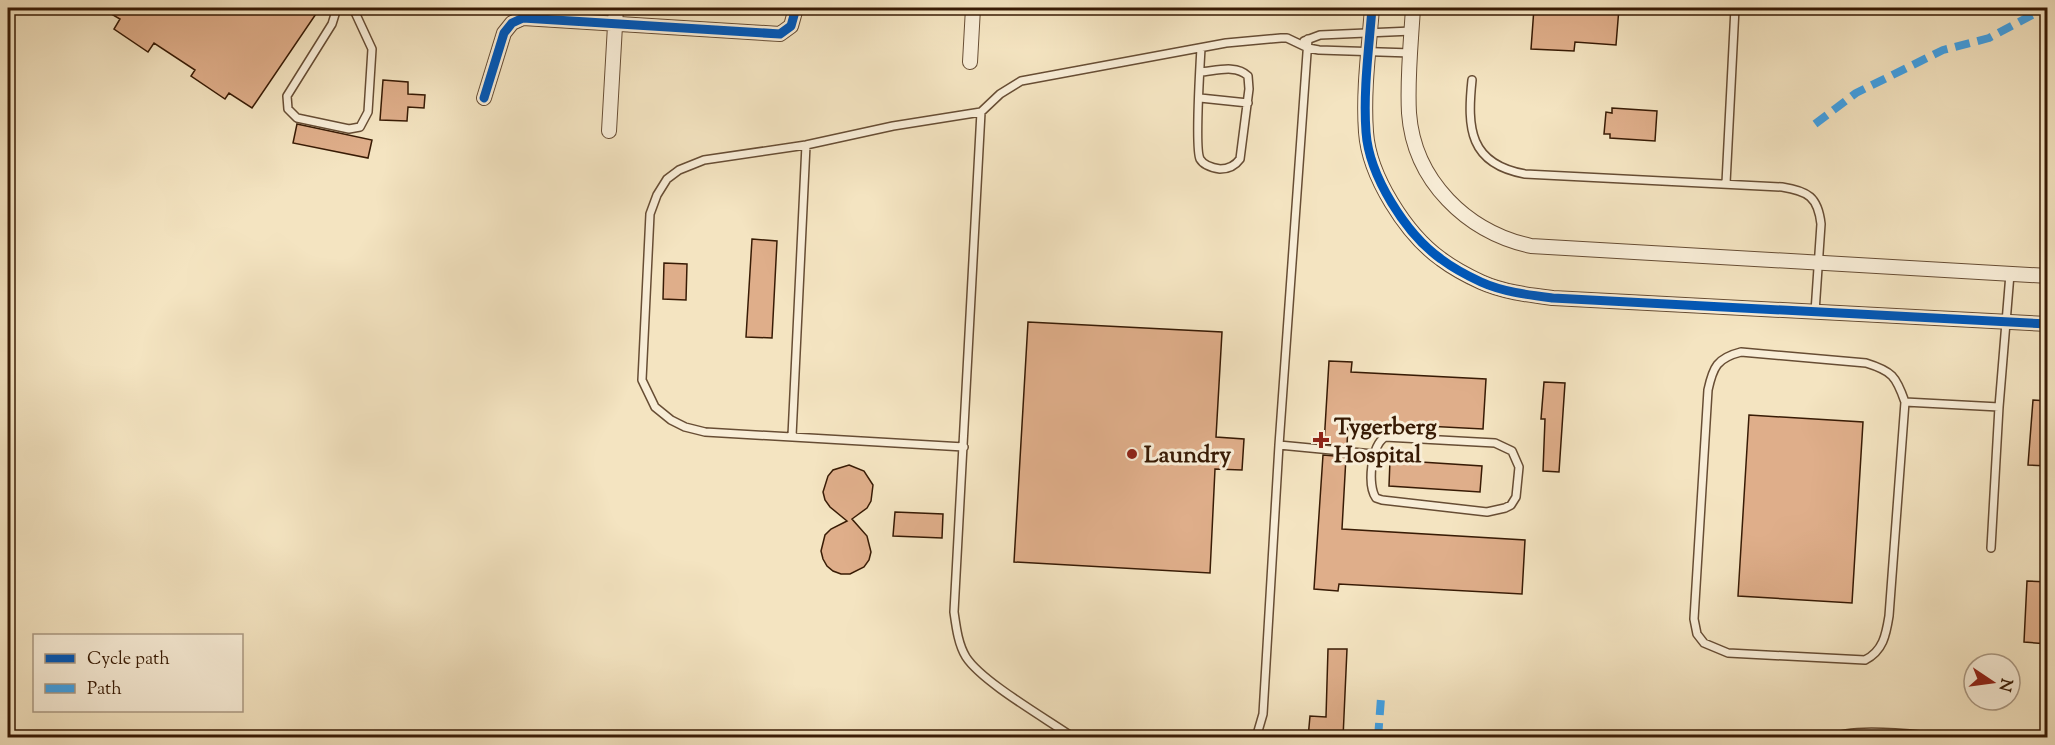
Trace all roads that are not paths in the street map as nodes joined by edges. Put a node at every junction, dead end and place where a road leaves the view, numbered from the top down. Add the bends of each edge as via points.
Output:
1 (337, 8) edge
2 (352, 8) edge
3 (616, 8) edge
4 (796, 8) edge
5 (973, 8) edge
6 (1372, 8) edge
7 (1413, 8) edge
8 (1735, 8) edge
9 (615, 24) junction
10 (1412, 31) junction
11 (1370, 32) junction
12 (1308, 39) junction
13 (1296, 44) junction
14 (1201, 48) junction
15 (1308, 48) junction
16 (1368, 50) junction
17 (1410, 53) junction
18 (970, 62) dead end
19 (1200, 72) junction
20 (1472, 80) dead end
21 (484, 98) dead end
22 (1200, 98) junction
23 (1248, 103) junction
24 (981, 112) junction
25 (609, 131) dead end
26 (806, 145) junction
27 (1726, 183) junction
28 (1819, 263) junction
29 (2010, 274) junction
30 (2048, 276) edge
31 (1815, 312) junction
32 (2005, 322) junction
33 (2048, 324) edge
34 (1905, 402) junction
35 (1999, 407) junction
36 (792, 436) junction
37 (1279, 445) junction
38 (964, 447) junction
39 (1373, 454) junction
40 (1991, 548) dead end
41 (1074, 738) edge
42 (1256, 738) edge
43 (1834, 738) edge
44 (1954, 738) edge

1 - 2 lane via 332,24 290,89 286,102 297,118 349,129 360,127 366,117 372,57 369,40
3 - 9 street
4 - 9 street via 791,26 780,33
5 - 18 street
6 - 11 street
7 - 10 street
8 - 27 lane
9 - 21 street via 538,18 512,23 504,33
9 - 25 street
10 - 11 lane
10 - 17 street
11 - 12 lane
11 - 16 street
12 - 13 lane
12 - 15 lane
13 - 14 lane via 1287,38 1273,38
13 - 15 lane
14 - 19 lane
14 - 24 lane via 1021,81
15 - 16 lane
15 - 37 lane
16 - 17 lane
16 - 31 street via 1366,132 1372,162 1410,230 1441,259 1482,282 1521,294
17 - 28 street via 1409,113 1422,162 1444,197 1485,230 1531,246
19 - 22 lane
19 - 23 lane via 1245,72
20 - 27 lane via 1469,112 1475,142 1496,165 1510,171
22 - 23 lane
22 - 23 lane via 1199,157 1206,165 1221,169 1230,168 1240,159
24 - 26 lane
24 - 38 lane
26 - 36 lane
26 - 36 lane via 704,160 667,179 650,214 641,374 655,407 685,427 705,432
27 - 28 lane via 1782,187 1808,194 1819,209
28 - 29 street
28 - 31 lane
29 - 30 street
29 - 32 lane
31 - 32 street
32 - 33 street
32 - 35 lane
34 - 34 lane via 1898,382 1866,363 1741,351 1718,363 1708,390 1694,619 1704,643 1728,653 1865,660 1874,655 1887,631 1889,616
34 - 35 lane
35 - 40 lane
36 - 38 lane
37 - 39 lane
37 - 42 lane via 1263,714
38 - 41 lane via 954,612 958,636 966,657 983,674
39 - 39 lane via 1381,440 1390,437 1495,443 1516,457 1516,497 1511,505 1487,512 1382,500 1376,498 1371,488
43 - 44 lane via 1857,732

